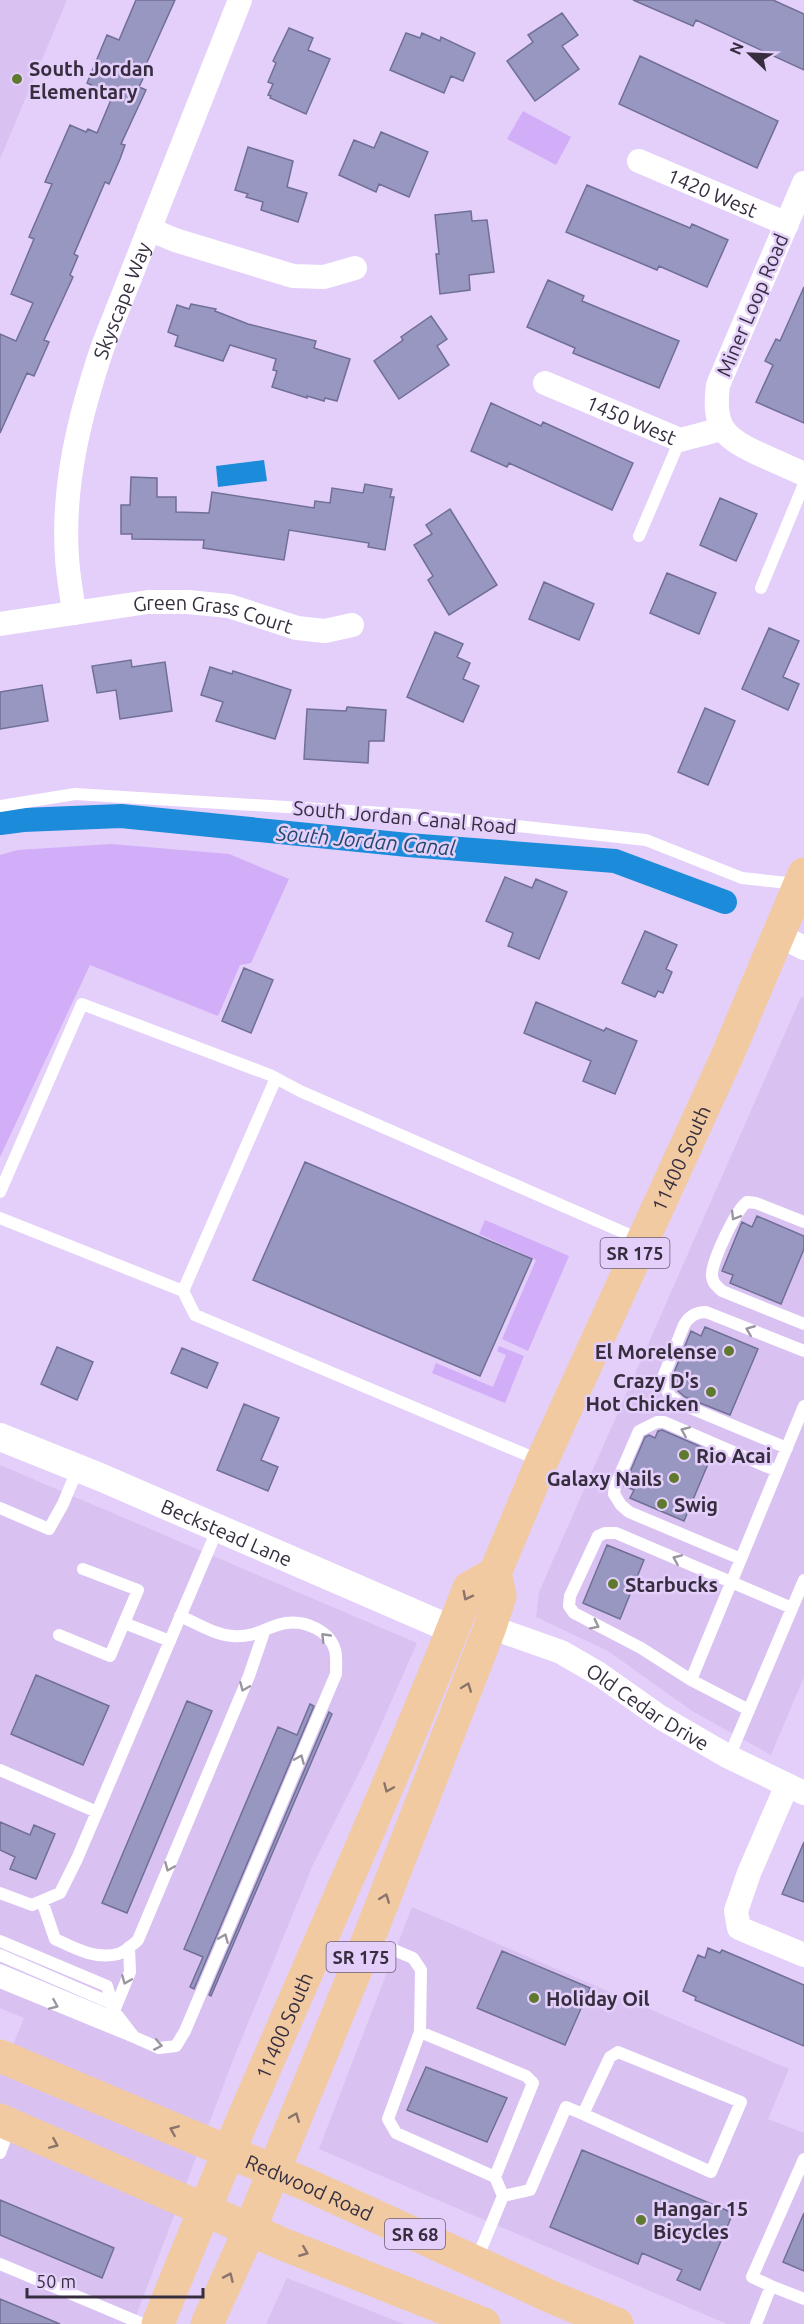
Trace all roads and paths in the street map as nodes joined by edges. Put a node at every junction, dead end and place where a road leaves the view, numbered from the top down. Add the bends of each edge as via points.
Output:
1 (240, 0) edge
2 (639, 161) dead end
3 (804, 183) edge
4 (787, 224) junction
5 (149, 229) junction
6 (355, 268) dead end
7 (545, 383) dead end
8 (722, 429) junction
9 (680, 440) junction
10 (804, 474) edge
11 (804, 484) edge
12 (639, 536) dead end
13 (760, 588) dead end
14 (74, 613) junction
15 (0, 624) edge
16 (352, 625) dead end
17 (0, 806) edge
18 (802, 881) edge
19 (791, 941) edge
20 (276, 1078) junction
21 (0, 1192) edge
22 (0, 1218) edge
23 (804, 1222) edge
24 (641, 1240) junction
25 (183, 1291) junction
26 (804, 1324) edge
27 (804, 1352) edge
28 (804, 1406) edge
29 (0, 1437) edge
30 (787, 1448) junction
31 (542, 1461) junction
32 (78, 1468) junction
33 (777, 1471) junction
34 (0, 1508) edge
35 (218, 1528) junction
36 (741, 1559) junction
37 (83, 1569) dead end
38 (495, 1573) junction
39 (804, 1580) edge
40 (731, 1582) junction
41 (792, 1608) junction
42 (180, 1616) junction
43 (124, 1623) junction
44 (490, 1627) junction
45 (453, 1630) junction
46 (264, 1632) junction
47 (59, 1635) dead end
48 (170, 1641) junction
49 (691, 1680) junction
50 (749, 1710) junction
51 (729, 1757) junction
52 (0, 1770) edge
53 (796, 1789) edge
54 (97, 1812) junction
55 (0, 1893) edge
56 (42, 1901) junction
57 (368, 1940) junction
58 (0, 1941) edge
59 (129, 1947) junction
60 (0, 1955) edge
61 (804, 1955) edge
62 (0, 1970) edge
63 (0, 1982) edge
64 (115, 2012) junction
65 (420, 2032) junction
66 (134, 2037) junction
67 (0, 2056) edge
68 (583, 2114) junction
69 (3, 2133) edge
70 (228, 2153) junction
71 (804, 2158) edge
72 (273, 2171) junction
73 (495, 2177) junction
74 (503, 2196) junction
75 (204, 2210) junction
76 (250, 2229) junction
77 (476, 2262) junction
78 (0, 2264) edge
79 (771, 2286) junction
80 (804, 2299) edge
81 (143, 2324) edge
82 (158, 2324) edge
83 (207, 2324) edge
84 (484, 2324) edge
85 (617, 2324) edge
86 (756, 2324) edge

1 - 5 street, Skyscape Way
2 - 4 street, 1420 West
3 - 4 street, Miner Loop Road
4 - 8 street, Miner Loop Road via 718,385 715,405
5 - 6 street via 293,276 324,278
5 - 14 street, Skyscape Way via 86,394 71,460 67,558
7 - 9 street, 1450 West
8 - 9 street, 1450 West
8 - 10 street via 734,443
9 - 12 lane
11 - 13 lane
14 - 15 street, Green Grass Court
14 - 16 street, Green Grass Court via 148,602 188,602 229,606 297,628 325,631
17 - 18 lane, South Jordan Canal Road via 75,794 415,815 646,840 742,878
18 - 19 main road, 11400 South / SR 175
19 - 24 main road, 11400 South / SR 175 via 728,1054
20 - 21 lane via 82,1004
20 - 24 lane via 300,1092
20 - 25 lane
22 - 25 lane
23 -> 26 lane via 747,1202 731,1221 712,1274 714,1284 722,1291
24 - 31 main road, 11400 South / SR 175
25 - 31 lane via 195,1315
27 -> 30 lane via 698,1312 684,1325 662,1380 670,1396 681,1404
28 - 30 lane
29 - 32 street, Beckstead Lane
30 - 33 lane
31 - 38 main road, 11400 South / SR 175
32 - 34 lane via 49,1529
32 - 35 street, Beckstead Lane
33 - 36 lane
33 -> 36 lane via 657,1422 639,1431 615,1486 614,1494 629,1512
35 - 42 lane
35 - 45 street, Beckstead Lane
36 - 40 lane
37 - 43 lane via 138,1590
38 - 44 main road, 11400 South / SR 175 via 500,1596
38 -> 45 main road, 11400 South / SR 175 via 469,1588
39 - 41 lane
40 - 41 lane
40 - 49 lane
40 -> 49 lane via 616,1533 605,1533 592,1544 570,1596 568,1606 574,1613
41 - 50 lane
42 - 46 lane via 231,1636
42 - 48 lane
43 - 47 lane via 110,1656
43 - 48 lane
44 - 51 street, Old Cedar Drive via 561,1652 660,1718
57 -> 44 main road, 11400 South / SR 175
45 -> 70 main road, 11400 South / SR 175 via 383,1801
46 -> 59 lane via 138,1940
66 -> 46 lane via 159,2048 176,2046 185,2031 336,1674 335,1649 323,1633 305,1623 285,1623
48 - 54 lane
49 - 50 lane
50 - 51 lane
51 - 53 street, Old Cedar Drive
52 - 54 lane
53 - 61 street via 748,1873 736,1911 739,1928
54 - 56 lane via 60,1893
55 - 56 lane via 32,1905
56 - 59 lane via 55,1939 98,1955 120,1954
57 - 65 lane via 413,1958 421,1970
72 -> 57 main road, 11400 South / SR 175
58 - 64 lane via 107,1986
59 -> 64 lane via 130,1972
60 - 64 lane
62 - 64 lane
63 -> 66 lane
64 - 66 lane
65 - 73 lane via 388,2119 396,2133
65 - 73 lane via 526,2076 533,2083
70 -> 67 main road, Redwood Road / SR 68
68 - 68 lane via 610,2057 618,2052 741,2102 711,2172
68 - 74 lane via 566,2107 530,2190
69 -> 75 main road
70 - 72 main road, Redwood Road / SR 68
70 - 75 main road, 11400 South / SR 175
71 - 79 lane via 752,2277
72 - 76 main road, 11400 South / SR 175
72 - 77 main road, Redwood Road / SR 68
73 - 74 lane
74 - 77 lane
75 - 76 main road
75 - 82 main road, 11400 South / SR 175
83 -> 76 main road, 11400 South / SR 175
76 -> 84 main road
77 - 85 main road, Redwood Road / SR 68
78 - 81 lane
79 - 80 lane
79 - 86 lane

